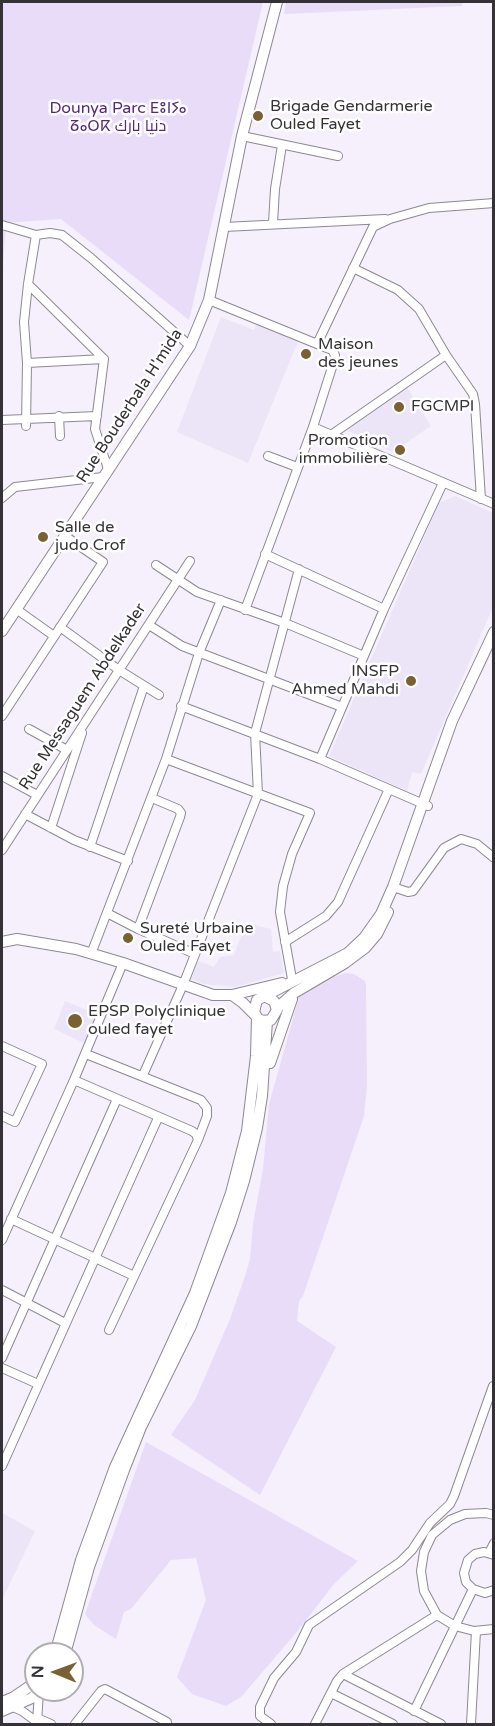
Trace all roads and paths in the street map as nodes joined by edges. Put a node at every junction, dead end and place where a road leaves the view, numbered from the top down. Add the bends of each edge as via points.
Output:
1 (277, 2) edge
2 (242, 136) junction
3 (282, 145) junction
4 (338, 156) dead end
5 (494, 203) edge
6 (390, 219) junction
7 (273, 224) junction
8 (2, 225) edge
9 (224, 227) junction
10 (36, 235) junction
11 (353, 268) junction
12 (27, 284) junction
13 (209, 300) junction
14 (317, 344) junction
15 (190, 346) junction
16 (446, 355) junction
17 (104, 359) junction
18 (27, 363) junction
19 (59, 416) junction
20 (97, 416) junction
21 (2, 420) edge
22 (26, 422) junction
23 (313, 428) junction
24 (331, 435) junction
25 (60, 436) dead end
26 (268, 456) dead end
27 (297, 467) junction
28 (101, 475) junction
29 (443, 483) junction
30 (2, 498) edge
31 (481, 499) junction
32 (494, 504) edge
33 (64, 536) junction
34 (265, 554) junction
35 (190, 561) dead end
36 (156, 565) dead end
37 (299, 569) junction
38 (178, 580) junction
39 (221, 600) junction
40 (16, 609) junction
41 (384, 609) junction
42 (245, 610) junction
43 (285, 623) junction
44 (148, 625) junction
45 (60, 627) junction
46 (2, 631) edge
47 (494, 632) edge
48 (54, 636) junction
49 (494, 647) edge
50 (199, 653) junction
51 (364, 656) junction
52 (119, 670) junction
53 (271, 680) junction
54 (144, 686) junction
55 (159, 695) dead end
56 (181, 706) junction
57 (342, 707) junction
58 (2, 716) edge
59 (86, 721) junction
60 (29, 729) dead end
61 (255, 733) junction
62 (67, 750) junction
63 (166, 759) junction
64 (320, 759) junction
65 (2, 776) edge
66 (389, 789) junction
67 (258, 794) junction
68 (37, 795) junction
69 (152, 798) junction
70 (425, 805) junction
71 (25, 814) junction
72 (51, 828) junction
73 (90, 847) junction
74 (2, 850) edge
75 (494, 858) edge
76 (128, 861) junction
77 (396, 888) junction
78 (107, 913) junction
79 (138, 929) junction
80 (2, 942) edge
81 (285, 942) junction
82 (91, 954) junction
83 (195, 954) junction
84 (123, 963) junction
85 (309, 973) junction
86 (292, 980) junction
87 (183, 985) junction
88 (294, 993) junction
89 (232, 994) junction
90 (266, 997) junction
91 (278, 1008) junction
92 (260, 1018) junction
93 (2, 1046) edge
94 (86, 1054) junction
95 (143, 1075) junction
96 (75, 1080) junction
97 (262, 1096) junction
98 (117, 1099) junction
99 (2, 1116) edge
100 (158, 1118) junction
101 (198, 1140) junction
102 (11, 1219) junction
103 (53, 1239) junction
104 (2, 1240) edge
105 (95, 1258) junction
106 (134, 1276) junction
107 (2, 1290) edge
108 (25, 1302) junction
109 (65, 1323) junction
110 (109, 1330) dead end
111 (2, 1358) edge
112 (2, 1368) edge
113 (38, 1384) junction
114 (494, 1386) edge
115 (2, 1466) edge
116 (450, 1504) junction
117 (494, 1515) edge
118 (450, 1520) junction
119 (494, 1543) edge
120 (491, 1554) edge
121 (473, 1589) junction
122 (494, 1590) edge
123 (437, 1615) junction
124 (455, 1626) junction
125 (494, 1629) edge
126 (476, 1631) junction
127 (58, 1642) edge
128 (68, 1642) edge
129 (343, 1674) junction
130 (24, 1693) edge
131 (331, 1693) junction
132 (2, 1702) edge
133 (24, 1702) edge
134 (38, 1702) edge
135 (13, 1707) junction
136 (2, 1711) edge
137 (414, 1711) junction
138 (36, 1721) edge
139 (51, 1725) edge
140 (75, 1725) edge
141 (167, 1725) edge
142 (272, 1725) edge
143 (315, 1725) edge
144 (393, 1725) edge
145 (441, 1725) edge
146 (471, 1725) edge

1 - 2 main road, Rue Bouderbala H'mida
2 - 3 street
2 - 9 main road, Rue Bouderbala H'mida
3 - 4 street
3 - 7 street
5 - 6 street via 429,208
6 - 7 street
6 - 11 street via 373,227
7 - 9 street
8 - 10 street
9 - 13 main road, Rue Bouderbala H'mida
10 - 12 street
10 - 15 street via 62,235
11 - 14 street
11 - 16 street via 398,290 419,309
12 - 17 street
12 - 18 street
13 - 14 street
13 - 15 main road, Rue Bouderbala H'mida
14 - 23 street via 335,354
15 - 28 main road, Rue Bouderbala H'mida
16 - 24 street
16 - 31 street via 473,394
17 - 18 street
17 - 20 street
18 - 22 street
19 - 20 street
19 - 22 street
19 - 25 street
20 - 28 street
21 - 22 street
23 - 24 street
23 - 27 street
24 - 29 street
26 - 27 street
27 - 34 street
28 - 30 street via 15,487
28 - 33 main road, Rue Bouderbala H'mida
29 - 31 street
29 - 41 street
31 - 32 street
33 - 40 main road, Rue Bouderbala H'mida
33 - 45 street via 103,562
34 - 37 street
34 - 42 street
35 - 38 street, Rue Messaguem Abdelkader
36 - 38 street
37 - 41 street
37 - 43 street
38 - 39 street
38 - 44 street, Rue Messaguem Abdelkader
39 - 42 street
39 - 50 street
40 - 46 main road, Rue Bouderbala H'mida
40 - 48 street
41 - 51 street
42 - 43 street
43 - 51 street
43 - 53 street
44 - 50 street
44 - 52 street, Rue Messaguem Abdelkader
45 - 48 street
45 - 52 street
47 - 70 main road via 452,721
48 - 58 street
49 - 70 main road
50 - 53 street
50 - 56 street
51 - 57 street
52 - 54 street
52 - 59 street, Rue Messaguem Abdelkader
53 - 57 street
53 - 61 street
54 - 55 street
54 - 73 street
56 - 61 street
56 - 63 street
57 - 64 street
59 - 62 street, Rue Messaguem Abdelkader
59 - 72 street
60 - 62 street
61 - 64 street
61 - 67 street
62 - 68 street, Rue Messaguem Abdelkader
63 - 67 street
63 - 69 street
64 - 66 street
65 - 68 street
66 - 70 street
66 - 81 street via 338,902 326,916
67 - 81 street via 310,813 283,886 280,912
67 - 83 street
68 - 71 street, Rue Messaguem Abdelkader
69 - 76 street
69 - 79 street via 181,813
70 - 77 main road
71 - 72 street
71 - 74 street, Rue Messaguem Abdelkader
72 - 73 street
73 - 76 street
75 - 77 street via 477,844 461,839 444,848 413,891
76 - 78 street
77 - 85 main road via 364,938 348,953
77 - 88 main road via 377,934 365,948
78 - 79 street
78 - 82 street
79 - 83 street
80 - 82 main road via 18,939
81 - 86 street
82 - 84 main road
83 - 87 street
84 - 87 main road
84 - 94 street
85 - 86 main road
85 - 90 main road
86 - 89 main road
87 - 89 main road via 213,994
87 - 95 street
88 - 91 main road
88 - 97 main road
89 - 90 main road
89 - 92 main road
90 - 91 main road
90 - 92 main road via 255,1004 254,1012
91 - 92 main road via 274,1017
92 - 97 main road
92 - 127 main road via 247,1131 231,1193 195,1293 114,1467 81,1560
93 - 99 street via 42,1064 15,1122
94 - 95 street
94 - 96 street
95 - 101 street via 205,1103 207,1116
96 - 98 street
96 - 102 street
97 - 128 main road via 244,1181 216,1264 124,1470 89,1567
98 - 100 street
98 - 103 street
100 - 101 street via 192,1131
100 - 105 street
101 - 106 street
102 - 103 street
102 - 104 street
103 - 105 street
103 - 108 street
105 - 106 street
105 - 109 street
106 - 110 street
107 - 108 street
108 - 109 street
108 - 111 street
109 - 113 street
112 - 113 street
113 - 115 street
114 - 116 street
116 - 118 street
116 - 142 street via 400,1562 309,1625 260,1707 260,1716
117 - 118 street via 465,1514
118 - 123 street via 432,1534 421,1571 424,1591
119 - 120 street
120 - 121 street via 475,1554 466,1564 465,1578
121 - 122 street via 485,1593
121 - 124 street
123 - 124 street
123 - 129 street
124 - 126 street
124 - 137 street
125 - 126 street
126 - 146 street
129 - 131 street
129 - 137 street
130 - 132 main road
131 - 143 street
131 - 144 street
133 - 135 main road
134 - 138 street
135 - 136 main road
135 - 138 street
137 - 145 street
138 - 139 street
140 - 141 street via 105,1689

